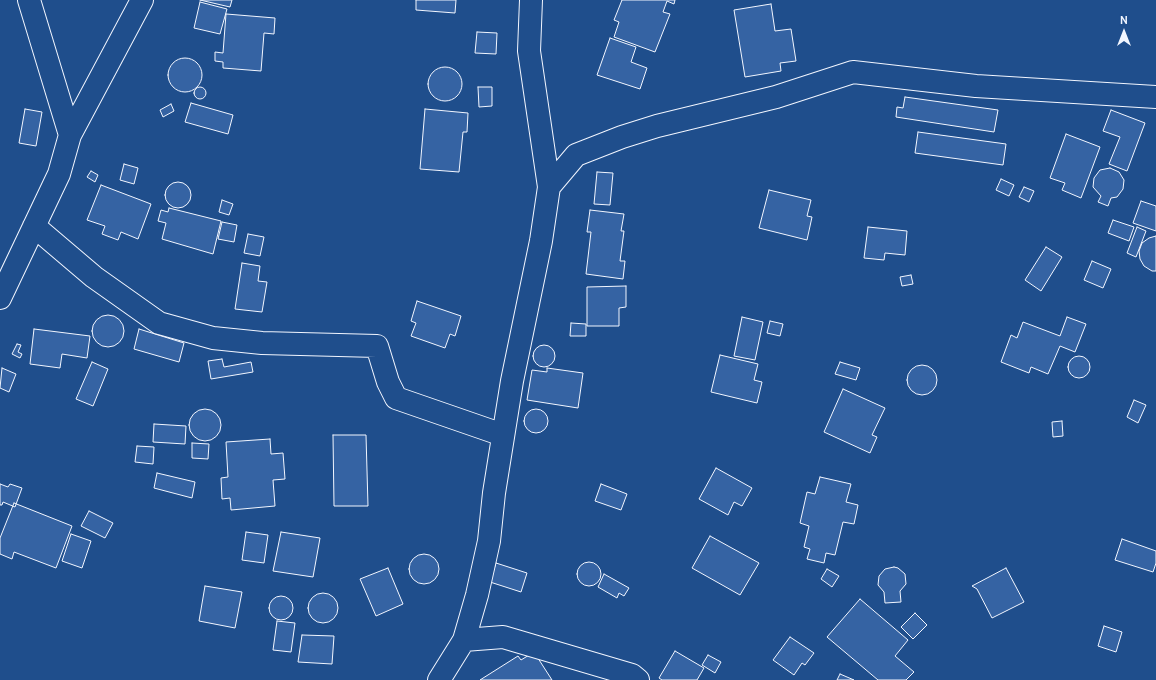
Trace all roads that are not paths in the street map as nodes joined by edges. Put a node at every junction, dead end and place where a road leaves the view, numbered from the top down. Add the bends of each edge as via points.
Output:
1 (30, 0) edge
2 (142, 0) edge
3 (531, 0) edge
4 (1156, 97) edge
5 (70, 136) junction
6 (549, 188) junction
7 (34, 226) junction
8 (0, 298) edge
9 (503, 435) junction
10 (464, 640) junction
11 (439, 680) edge
12 (638, 680) edge

1 - 5 street
2 - 5 street
3 - 6 street via 529,51
4 - 6 street via 976,86 853,72 776,97 622,137 576,155
5 - 7 street via 59,174
6 - 9 street
7 - 8 street
7 - 9 street via 94,277 159,323 213,338 262,343 377,346 388,382 396,398
9 - 10 street via 489,541
10 - 11 street
10 - 12 street via 503,637 632,675

